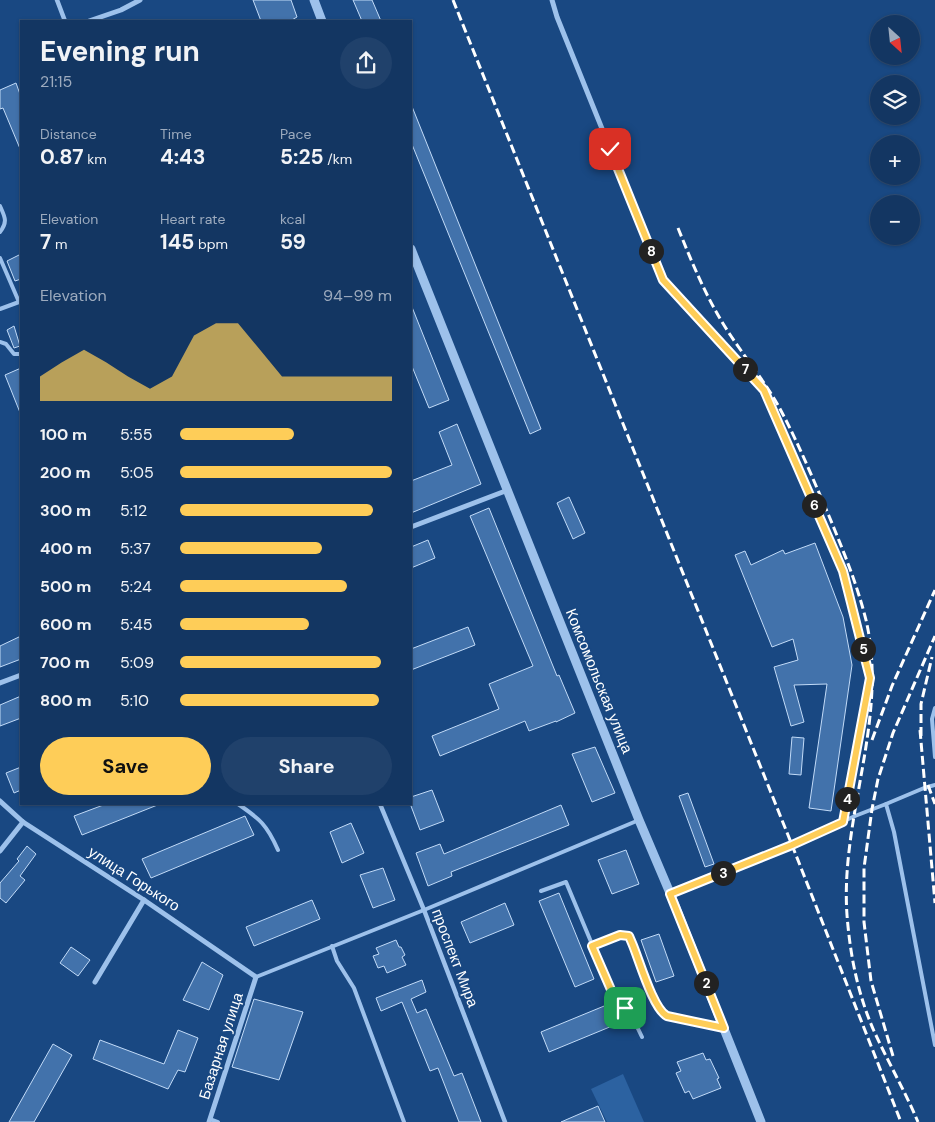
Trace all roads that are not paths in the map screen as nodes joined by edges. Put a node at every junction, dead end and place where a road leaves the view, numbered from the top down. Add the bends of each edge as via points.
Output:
1 (57, 0) edge
2 (140, 0) edge
3 (314, 0) edge
4 (552, 0) edge
5 (65, 20) edge
6 (92, 20) edge
7 (322, 20) edge
8 (0, 206) edge
9 (0, 232) edge
10 (412, 252) edge
11 (0, 258) edge
12 (20, 301) edge
13 (0, 309) edge
14 (0, 342) edge
15 (20, 354) edge
16 (509, 490) junction
17 (412, 527) edge
18 (20, 675) edge
19 (0, 683) edge
20 (935, 708) edge
21 (935, 757) edge
22 (935, 785) edge
23 (0, 801) edge
24 (886, 804) junction
25 (239, 805) edge
26 (380, 805) edge
27 (639, 820) junction
28 (23, 822) junction
29 (843, 822) junction
30 (278, 850) dead end
31 (0, 851) edge
32 (541, 891) dead end
33 (670, 894) junction
34 (144, 900) junction
35 (424, 910) junction
36 (332, 946) junction
37 (592, 946) junction
38 (256, 977) junction
39 (95, 982) dead end
40 (724, 1028) junction
41 (642, 1037) dead end
42 (935, 1045) edge
43 (210, 1121) edge
44 (218, 1122) edge
45 (404, 1122) edge
46 (504, 1122) edge
47 (760, 1122) edge

1 - 5 street
2 - 6 street
3 - 7 street
4 - 29 street via 663,280 764,390 843,571 870,678
8 - 9 lane via 6,219
10 - 16 street, Комсомольская улица
11 - 12 lane
12 - 13 lane
14 - 15 lane via 14,354
16 - 17 street
16 - 27 street, Комсомольская улица
18 - 19 street
20 - 21 lane via 932,718
22 - 24 lane
23 - 28 street, улица Горького
24 - 29 lane
24 - 42 lane
25 - 30 lane via 263,823
26 - 35 street, проспект Мира
27 - 33 street, Комсомольская улица
27 - 35 lane
28 - 31 street
28 - 34 street, улица Горького
29 - 33 lane
32 - 37 lane via 566,882
33 - 40 street, Комсомольская улица
34 - 38 street, улица Горького
34 - 39 street
35 - 36 lane
35 - 46 street, проспект Мира
36 - 38 lane
36 - 45 lane via 337,961 354,988
37 - 40 lane via 620,935 629,936 662,1014
37 - 41 lane via 612,992 630,1012
38 - 43 street, Базарная улица
40 - 47 street, Комсомольская улица
43 - 44 lane

